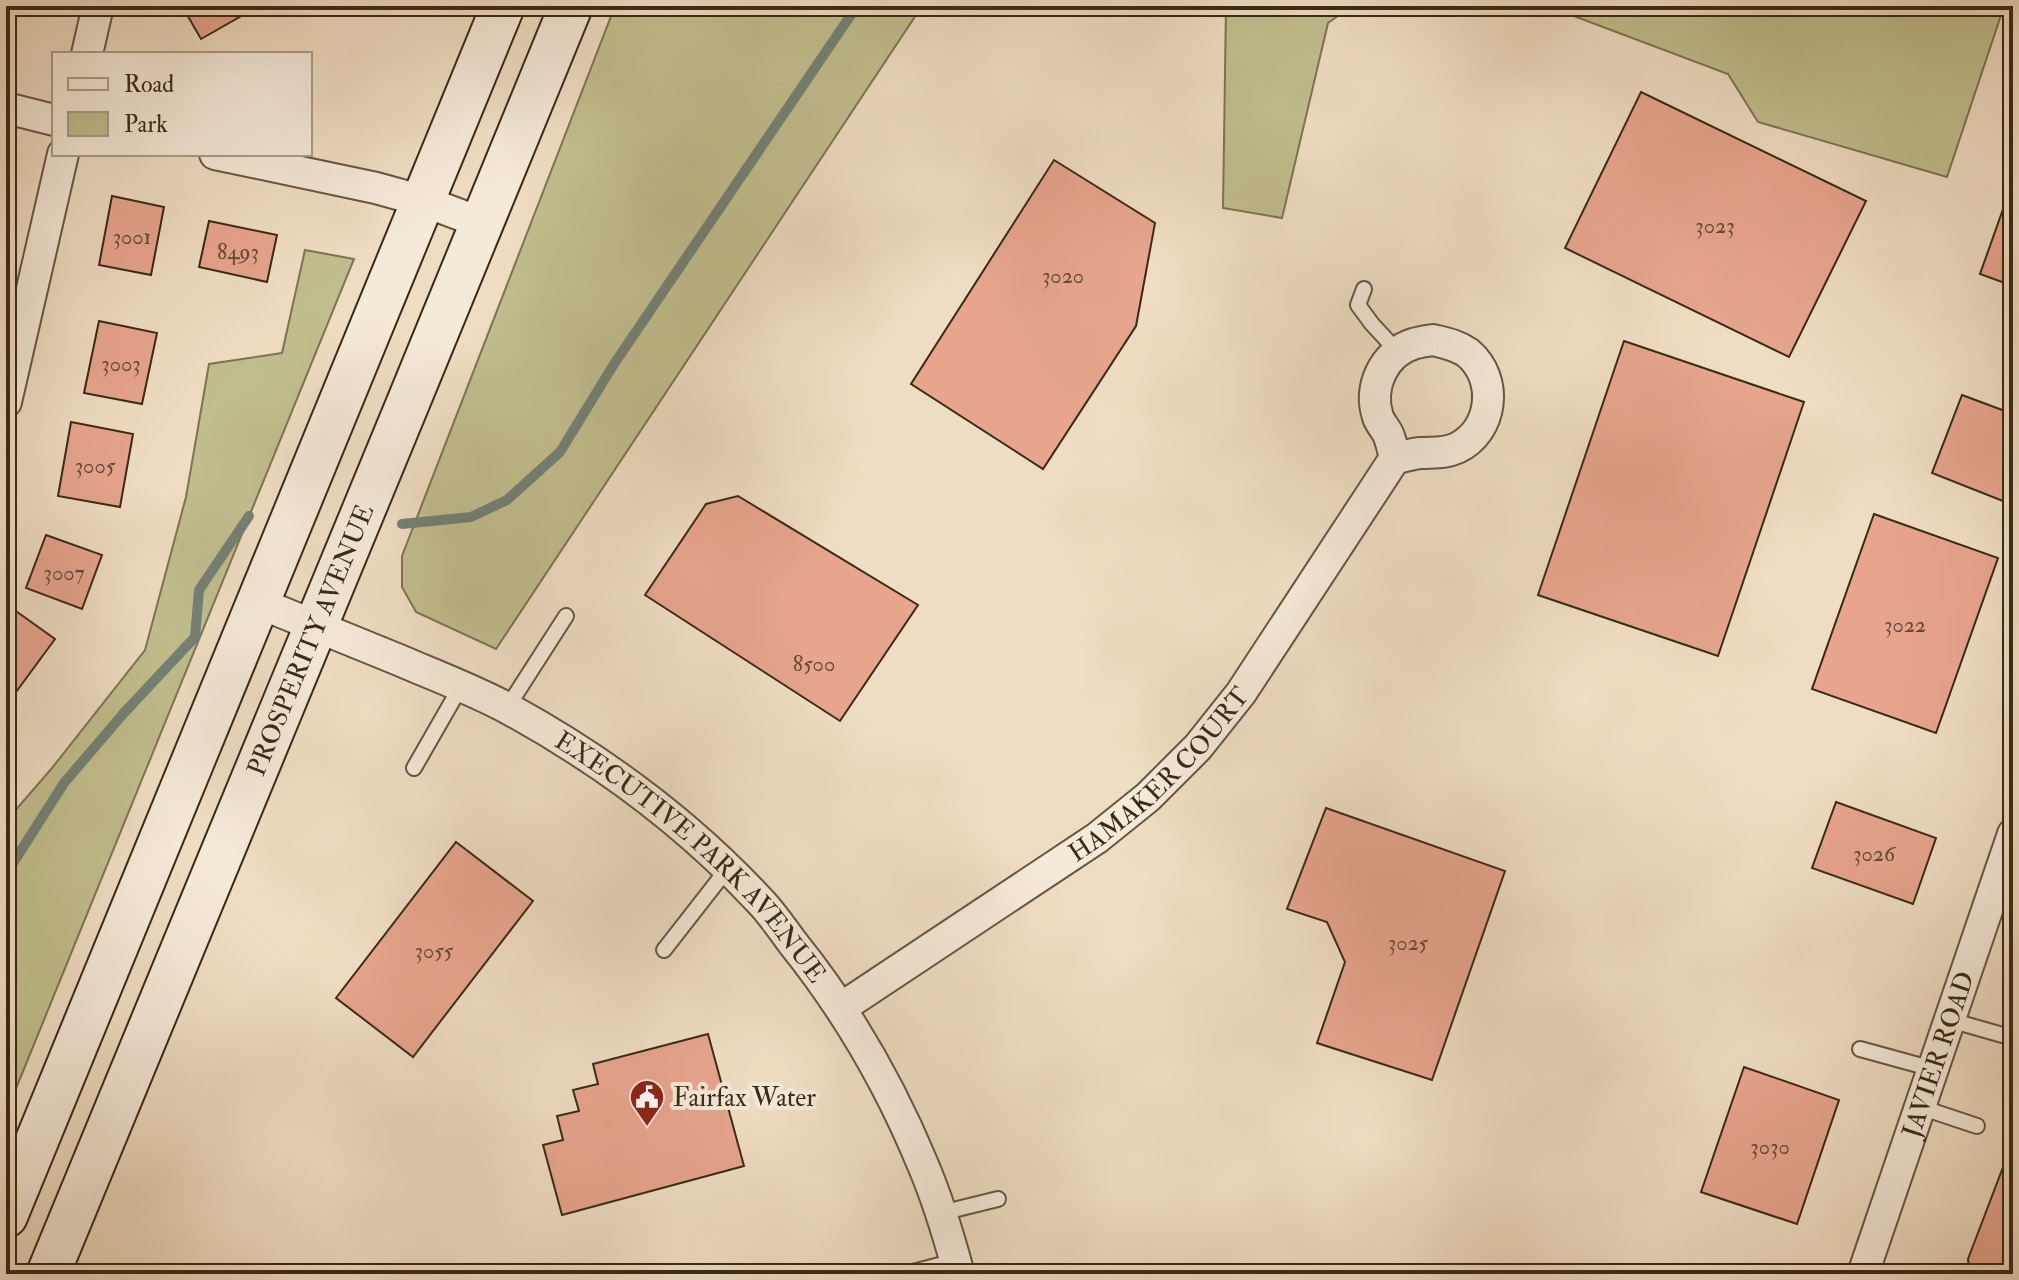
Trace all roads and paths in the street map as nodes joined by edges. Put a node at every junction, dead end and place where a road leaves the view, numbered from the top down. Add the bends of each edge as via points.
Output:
1 (98, 6) edge
2 (503, 6) edge
3 (571, 6) edge
4 (87, 52) edge
5 (6, 108) edge
6 (52, 120) edge
7 (63, 156) edge
8 (224, 156) edge
9 (423, 201) junction
10 (482, 223) junction
11 (1364, 289) dead end
12 (1397, 351) junction
13 (6, 402) edge
14 (1395, 458) junction
15 (259, 603) junction
16 (566, 616) dead end
17 (316, 626) junction
18 (461, 686) junction
19 (507, 708) junction
20 (414, 768) dead end
21 (2013, 834) edge
22 (728, 868) junction
23 (2003, 898) edge
24 (664, 950) dead end
25 (841, 1008) junction
26 (1950, 1020) junction
27 (2013, 1038) edge
28 (1860, 1049) dead end
29 (1933, 1069) junction
30 (1920, 1107) junction
31 (1977, 1126) dead end
32 (998, 1199) dead end
33 (941, 1213) junction
34 (6, 1216) edge
35 (957, 1267) edge
36 (48, 1274) edge
37 (905, 1274) edge
38 (1863, 1274) edge

1 - 4 street
2 - 9 main road
3 - 10 main road, PROSPERITY AVENUE
5 - 6 street
7 - 13 street
8 - 9 street
9 - 10 street
9 - 15 main road
10 - 17 main road, PROSPERITY AVENUE
11 - 12 lane via 1358,305
12 - 14 street via 1377,382 1375,400
12 - 14 street via 1433,340 1467,353 1480,367 1488,403 1483,422 1457,448
14 - 25 street, HAMAKER COURT via 1241,693 1148,797 1097,838
15 - 17 street, EXECUTIVE PARK AVENUE
15 - 34 main road
16 - 19 lane
17 - 18 street, EXECUTIVE PARK AVENUE
17 - 36 main road, PROSPERITY AVENUE
18 - 19 street, EXECUTIVE PARK AVENUE
18 - 20 lane
19 - 22 street, EXECUTIVE PARK AVENUE via 629,784
21 - 23 street, JAVIER ROAD
22 - 24 lane
22 - 25 street, EXECUTIVE PARK AVENUE via 760,901
23 - 26 street, JAVIER ROAD
25 - 33 street, EXECUTIVE PARK AVENUE via 886,1087
26 - 27 lane
26 - 29 street, JAVIER ROAD
28 - 29 lane
29 - 30 street, JAVIER ROAD
30 - 31 lane
30 - 38 street, JAVIER ROAD
32 - 33 lane
33 - 35 street, EXECUTIVE PARK AVENUE
35 - 37 lane

